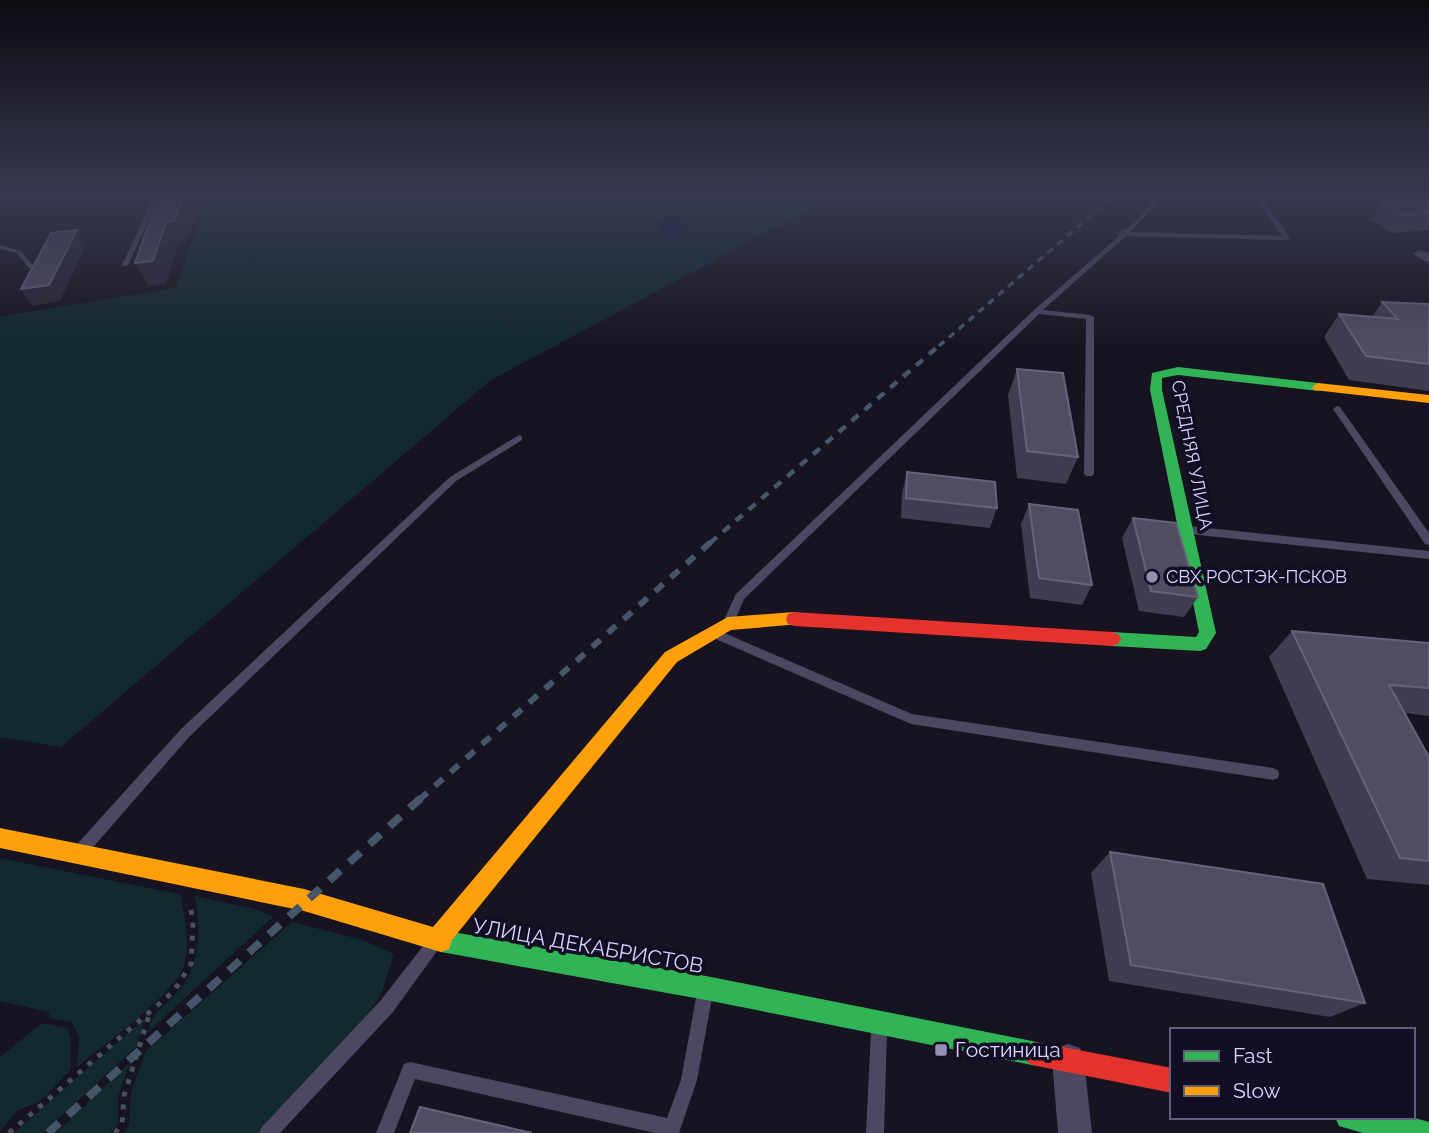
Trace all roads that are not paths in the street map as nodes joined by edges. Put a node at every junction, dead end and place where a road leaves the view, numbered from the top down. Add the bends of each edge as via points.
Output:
1 (0, 247) edge
2 (133, 247) edge
3 (1106, 247) edge
4 (125, 265) dead end
5 (31, 267) edge
6 (1037, 312) junction
7 (1429, 398) edge
8 (1337, 409) dead end
9 (519, 438) dead end
10 (1088, 474) dead end
11 (1186, 530) junction
12 (1429, 541) edge
13 (1429, 555) edge
14 (728, 624) junction
15 (713, 633) junction
16 (1273, 774) dead end
17 (0, 838) edge
18 (79, 854) junction
19 (437, 940) junction
20 (706, 988) junction
21 (879, 1021) junction
22 (1068, 1060) junction
23 (1170, 1081) edge
24 (1358, 1119) edge
25 (670, 1130) edge
26 (268, 1133) edge
27 (385, 1133) edge
28 (875, 1133) edge
29 (1075, 1133) edge
30 (1424, 1133) edge

1 - 5 lane via 19,253
2 - 4 lane
3 - 6 lane
6 - 10 lane via 1090,317
6 - 14 lane via 740,597
7 - 11 street, СРЕДНЯЯ УЛИЦА via 1178,371 1156,376
8 - 12 lane
9 - 18 lane via 453,479 185,733
11 - 13 lane
11 - 14 street, СРЕДНЯЯ УЛИЦА via 1208,633 1200,644 782,618
14 - 15 street
15 - 16 lane via 911,719
15 - 19 street via 671,657
17 - 18 street, УЛИЦА ДЕКАБРИСТОВ
18 - 19 street, УЛИЦА ДЕКАБРИСТОВ via 304,900
19 - 20 street, УЛИЦА ДЕКАБРИСТОВ
19 - 26 lane via 387,1006
20 - 21 street, УЛИЦА ДЕКАБРИСТОВ
20 - 25 lane via 689,1080
21 - 22 street, УЛИЦА ДЕКАБРИСТОВ
21 - 28 lane
22 - 23 street, УЛИЦА ДЕКАБРИСТОВ
22 - 29 street
24 - 30 street
25 - 27 lane via 410,1069

